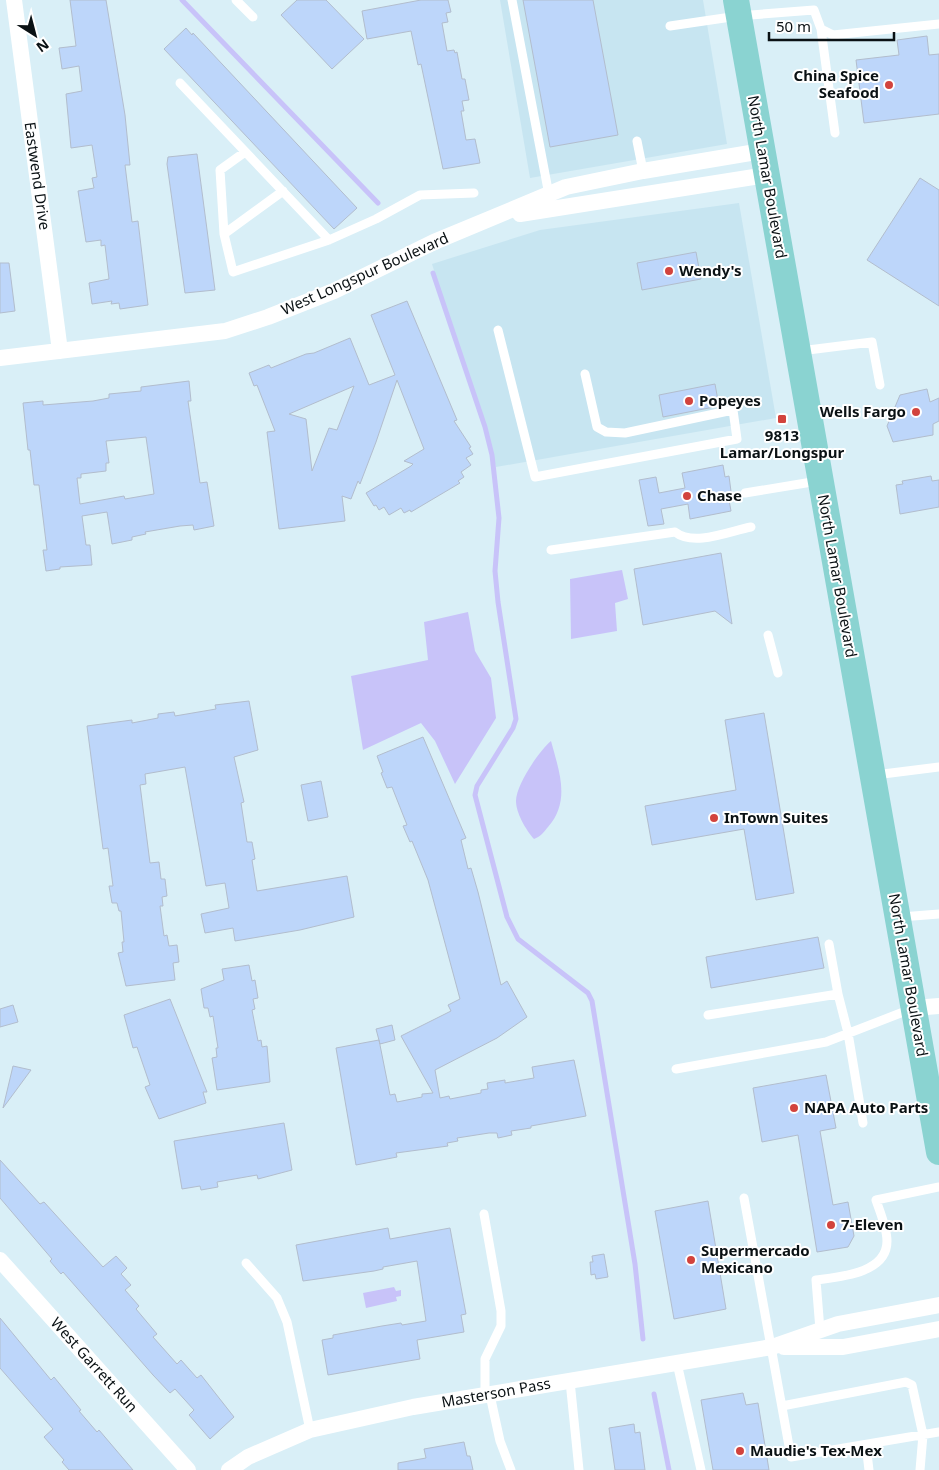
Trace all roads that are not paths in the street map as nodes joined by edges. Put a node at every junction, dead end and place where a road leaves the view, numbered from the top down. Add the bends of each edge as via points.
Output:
1 (14, 0) edge
2 (236, 0) edge
3 (512, 0) edge
4 (737, 8) edge
5 (253, 17) dead end
6 (939, 24) edge
7 (670, 26) dead end
8 (821, 29) junction
9 (180, 83) dead end
10 (834, 133) dead end
11 (637, 141) dead end
12 (245, 152) junction
13 (764, 163) junction
14 (643, 171) junction
15 (283, 191) junction
16 (474, 193) dead end
17 (549, 195) junction
18 (491, 219) junction
19 (224, 234) junction
20 (329, 240) junction
21 (498, 330) dead end
22 (60, 351) junction
23 (797, 352) junction
24 (0, 358) edge
25 (585, 374) dead end
26 (880, 385) dead end
27 (820, 480) junction
28 (745, 493) dead end
29 (751, 527) dead end
30 (551, 550) dead end
31 (768, 634) dead end
32 (778, 673) dead end
33 (939, 767) edge
34 (872, 775) junction
35 (939, 914) edge
36 (898, 918) junction
37 (829, 944) dead end
38 (838, 994) junction
39 (926, 1007) edge
40 (708, 1015) dead end
41 (848, 1033) junction
42 (676, 1069) dead end
43 (936, 1116) edge
44 (863, 1123) dead end
45 (939, 1148) edge
46 (939, 1187) edge
47 (744, 1198) dead end
48 (484, 1214) dead end
49 (0, 1260) edge
50 (246, 1264) dead end
51 (939, 1305) edge
52 (820, 1330) junction
53 (939, 1330) edge
54 (772, 1347) junction
55 (677, 1363) junction
56 (570, 1381) junction
57 (488, 1395) junction
58 (782, 1406) junction
59 (310, 1430) junction
60 (939, 1432) edge
61 (923, 1435) junction
62 (866, 1445) junction
63 (188, 1470) edge
64 (229, 1470) edge
65 (511, 1470) edge
66 (579, 1470) edge
67 (701, 1470) edge
68 (870, 1470) edge
69 (920, 1470) edge

1 - 22 street, Eastwend Drive
2 - 5 lane
3 - 17 lane
4 - 7 lane
4 - 8 lane via 814,10
4 - 13 main road, North Lamar Boulevard
6 - 8 lane via 833,35
8 - 10 lane
9 - 12 lane
11 - 14 lane
12 - 15 lane
12 - 19 lane via 220,170
13 - 14 street, West Longspur Boulevard
13 - 18 street, West Longspur Boulevard
13 - 23 main road, North Lamar Boulevard
14 - 17 street, West Longspur Boulevard via 566,187
15 - 19 lane
15 - 20 lane
16 - 20 lane via 420,195
17 - 18 street, West Longspur Boulevard
18 - 22 street, West Longspur Boulevard via 393,260 334,291 225,331
19 - 20 lane via 233,272
21 - 25 lane via 535,477 737,439 733,410 624,433 606,432 597,427
22 - 24 street, West Longspur Boulevard
23 - 26 lane via 872,342
23 - 27 main road, North Lamar Boulevard
27 - 28 lane
27 - 34 main road, North Lamar Boulevard
29 - 30 lane via 696,538 675,532
31 - 32 lane
33 - 34 lane
34 - 36 main road, North Lamar Boulevard
35 - 36 lane
36 - 39 main road, North Lamar Boulevard
37 - 38 lane
38 - 40 lane
38 - 41 lane
39 - 41 lane
39 - 43 main road, North Lamar Boulevard
41 - 42 lane via 826,1042
41 - 44 lane
43 - 45 main road, North Lamar Boulevard
46 - 52 lane via 876,1200 887,1241 883,1255 863,1271 816,1280
47 - 54 lane
48 - 57 lane via 501,1311 501,1326 485,1359
49 - 63 street, West Garrett Run
50 - 59 lane via 277,1298 287,1322
51 - 52 street, Masterson Pass
52 - 54 street, Masterson Pass
53 - 54 street, Masterson Pass via 843,1348
54 - 55 street, Masterson Pass
54 - 58 lane
55 - 56 street, Masterson Pass
55 - 67 lane
56 - 57 street, Masterson Pass
56 - 66 lane
57 - 59 street, Masterson Pass
57 - 65 lane
58 - 61 lane via 906,1382 912,1385
58 - 62 lane via 791,1457
59 - 64 street, Masterson Pass via 248,1457
60 - 61 lane
61 - 62 lane
61 - 69 lane
62 - 68 lane

